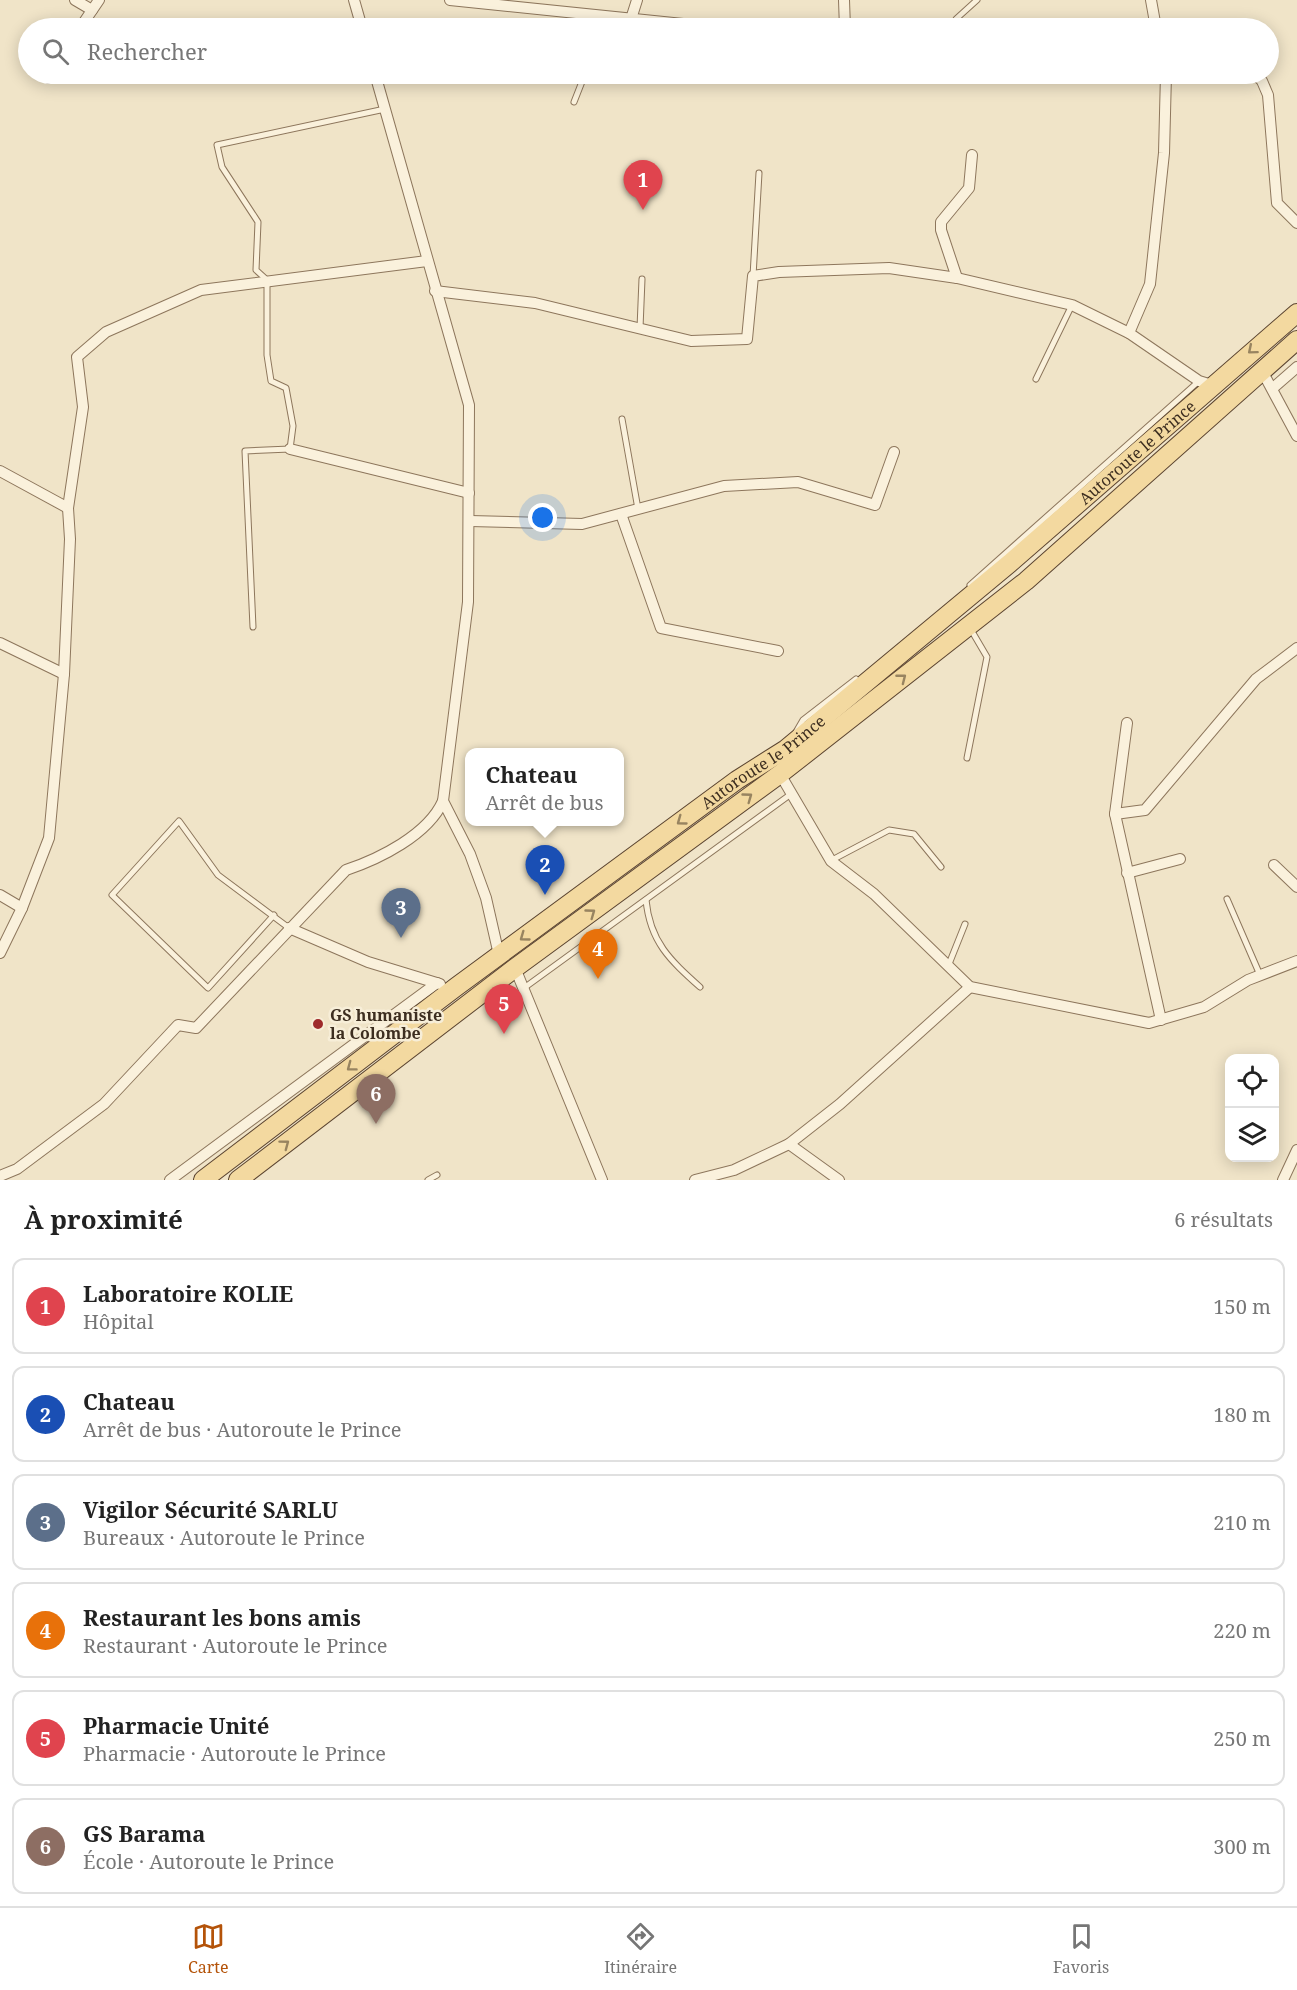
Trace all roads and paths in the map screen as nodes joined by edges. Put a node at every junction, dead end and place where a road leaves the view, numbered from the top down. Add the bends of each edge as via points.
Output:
1 (75, 0) edge
2 (99, 0) edge
3 (354, 0) edge
4 (450, 0) edge
5 (637, 0) edge
6 (844, 0) edge
7 (977, 0) edge
8 (1151, 0) edge
9 (92, 10) junction
10 (607, 16) joint
11 (87, 18) edge
12 (359, 18) edge
13 (624, 18) edge
14 (632, 18) edge
15 (845, 18) edge
16 (957, 18) edge
17 (1154, 18) edge
18 (378, 84) edge
19 (581, 84) edge
20 (1166, 84) edge
21 (1263, 84) edge
22 (574, 102) dead end
23 (385, 109) junction
24 (972, 154) dead end
25 (759, 173) dead end
26 (1297, 224) edge
27 (427, 261) junction
28 (753, 276) junction
29 (957, 278) junction
30 (642, 279) dead end
31 (267, 280) junction
32 (435, 291) junction
33 (1072, 305) junction
34 (1297, 313) edge
35 (640, 329) junction
36 (1130, 333) junction
37 (1297, 340) edge
38 (1297, 367) edge
39 (1262, 369) junction
40 (1036, 379) dead end
41 (1205, 383) junction
42 (1273, 388) junction
43 (622, 419) dead end
44 (1297, 436) edge
45 (290, 449) junction
46 (894, 452) dead end
47 (0, 471) edge
48 (469, 493) junction
49 (68, 507) junction
50 (638, 509) junction
51 (621, 514) junction
52 (470, 521) junction
53 (968, 586) dead end
54 (951, 602) dead end
55 (968, 626) junction
56 (253, 627) dead end
57 (0, 643) edge
58 (1297, 648) edge
59 (778, 651) dead end
60 (878, 662) dead end
61 (64, 674) junction
62 (859, 677) dead end
63 (1126, 723) dead end
64 (786, 749) junction
65 (968, 758) dead end
66 (780, 774) junction
67 (791, 794) junction
68 (442, 801) junction
69 (1115, 814) junction
70 (1180, 859) dead end
71 (831, 861) junction
72 (1274, 865) dead end
73 (941, 867) dead end
74 (1126, 873) junction
75 (1297, 887) edge
76 (0, 895) edge
77 (1227, 898) dead end
78 (646, 900) junction
79 (22, 908) junction
80 (274, 915) junction
81 (965, 924) dead end
82 (289, 928) junction
83 (0, 953) edge
84 (499, 955) junction
85 (1297, 961) edge
86 (949, 964) junction
87 (515, 968) junction
88 (1260, 975) junction
89 (437, 983) junction
90 (456, 987) junction
91 (700, 987) dead end
92 (970, 987) junction
93 (523, 989) junction
94 (1161, 1020) junction
95 (789, 1144) junction
96 (1297, 1150) edge
97 (186, 1175) edge
98 (437, 1175) dead end
99 (0, 1176) edge
100 (170, 1180) edge
101 (202, 1180) edge
102 (238, 1180) edge
103 (428, 1180) edge
104 (602, 1180) edge
105 (695, 1180) edge
106 (839, 1180) edge
107 (1283, 1180) edge

1 - 9 street
2 - 9 street
3 - 12 street
4 - 10 street
5 - 14 street
6 - 15 street
7 - 16 lane
8 - 17 street
9 - 11 street
10 - 13 street
18 - 23 street
19 - 22 lane
20 - 36 street via 1164,153 1150,284
21 - 26 street via 1268,95 1277,204
23 - 27 street
23 - 31 lane via 217,145 222,167 258,222 256,270
24 - 29 street via 969,188 940,222
25 - 28 lane
27 - 31 street
27 - 32 street
28 - 29 street via 889,268
28 - 35 street via 747,339 691,341
29 - 33 street
30 - 35 lane
31 - 45 lane via 271,381 286,388 293,426
31 - 49 street via 201,290 106,332 77,357 82,407
32 - 35 street via 535,303
32 - 48 street via 469,405
33 - 36 street
33 - 40 lane
34 -> 41 main road, Autoroute le Prince
36 - 41 street
37 - 39 main road, Autoroute le Prince
38 - 42 street
39 - 42 street
39 - 55 main road, Autoroute le Prince via 1026,581
41 - 53 lane
41 - 64 main road, Autoroute le Prince via 1010,562
42 - 44 street
43 - 50 lane
45 - 48 street
45 - 56 lane via 245,451
46 - 50 street via 875,505 798,482 724,486
47 - 49 street
48 - 52 street
49 - 61 street
50 - 51 street
51 - 52 street via 582,524
51 - 59 street via 661,628
52 - 68 street via 468,602
54 - 60 lane
55 - 65 lane via 987,657
66 -> 55 main road, Autoroute le Prince
57 - 61 street
58 - 69 street via 1256,679 1145,810
61 - 79 street via 49,838
62 - 64 lane via 803,720
63 - 69 street
64 -> 84 main road, Autoroute le Prince via 737,780
66 - 67 street
87 -> 66 main road, Autoroute le Prince
67 - 71 street
67 - 78 lane
68 - 82 street via 431,818 406,840 380,858 346,870
68 - 84 street via 470,854 486,898
69 - 74 street
70 - 74 street
71 - 73 lane via 889,830 914,834
71 - 86 street via 874,894
72 - 75 street
74 - 94 street
76 - 79 street
77 - 88 lane
78 - 91 lane via 652,928 668,959
78 - 93 lane
79 - 83 street
80 - 80 lane via 208,988 112,895 179,821 218,875
80 - 82 lane
81 - 86 lane
82 - 89 street via 368,962
82 - 99 street via 196,1028 178,1025 104,1104 17,1169
84 - 90 main road, Autoroute le Prince
85 - 88 street
86 - 92 street
87 - 93 street
102 -> 87 main road, Autoroute le Prince
88 - 94 street via 1204,1006
89 - 90 street
89 - 97 street
90 -> 101 main road, Autoroute le Prince
92 - 94 street via 1149,1023
92 - 95 street via 840,1104
93 - 104 street
95 - 105 street via 734,1170
95 - 106 street
96 - 107 street
97 - 100 street
98 - 103 lane

